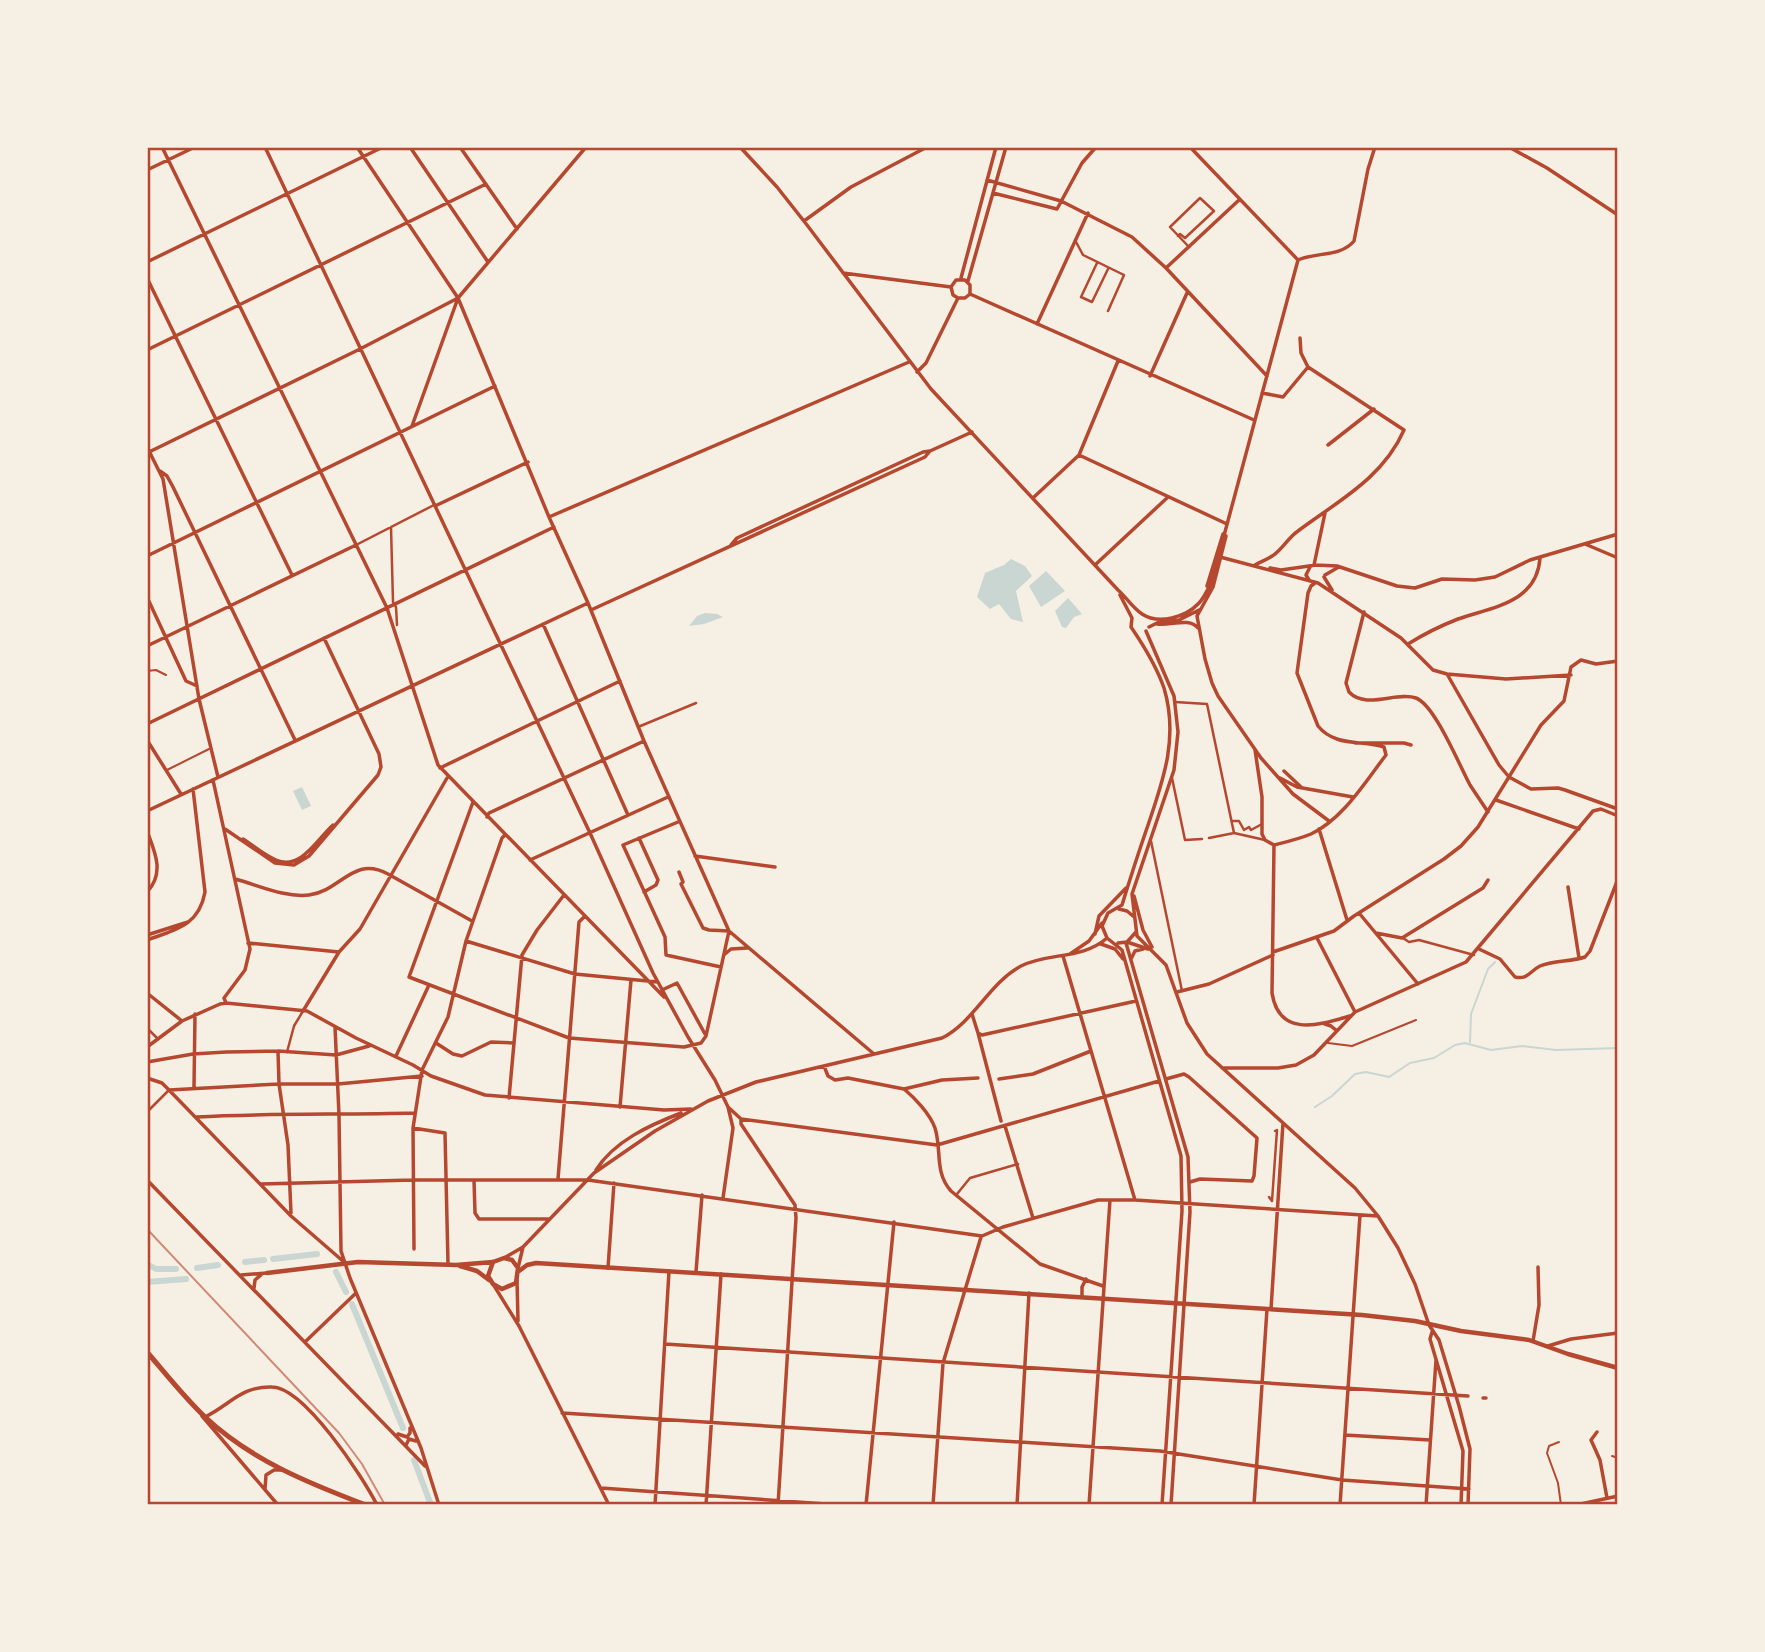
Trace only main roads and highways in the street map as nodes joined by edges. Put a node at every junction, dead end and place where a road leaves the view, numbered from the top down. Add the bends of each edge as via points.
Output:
1 (147, 1352) edge
2 (366, 1505) edge

1 - 2 main road via 205,1417 247,1450 282,1471

